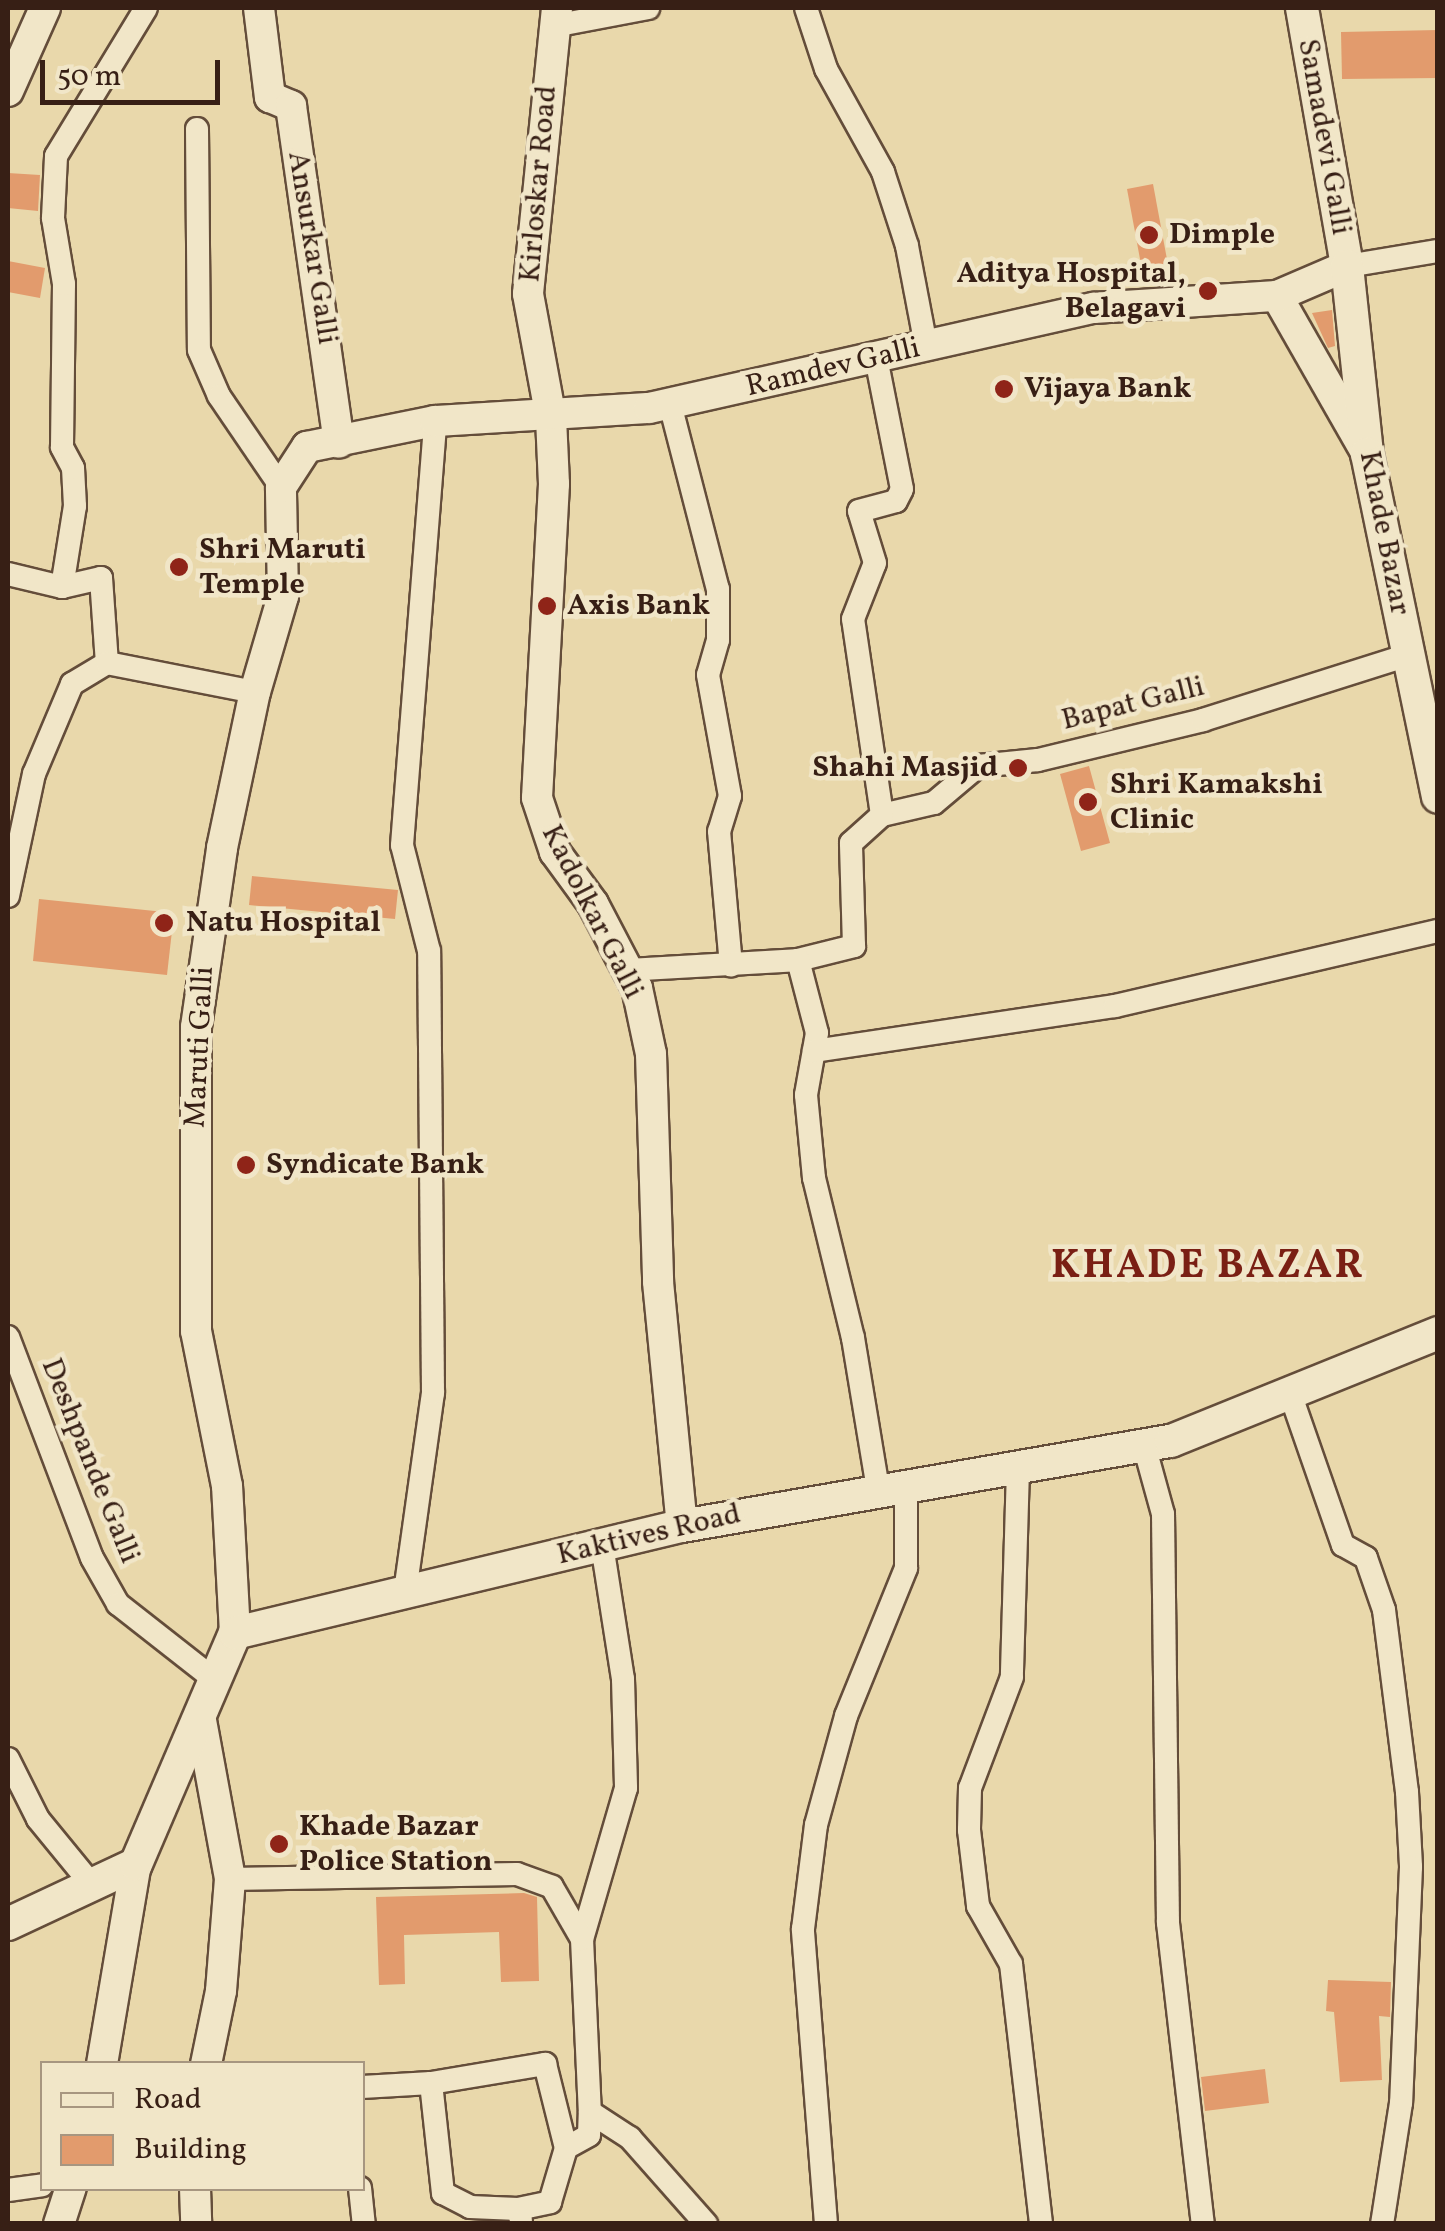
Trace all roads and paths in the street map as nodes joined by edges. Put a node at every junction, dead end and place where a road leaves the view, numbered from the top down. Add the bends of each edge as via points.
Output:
1 (45, 8) edge
2 (146, 8) edge
3 (260, 8) edge
4 (648, 8) edge
5 (806, 8) edge
6 (1302, 8) edge
7 (556, 17) edge
8 (8, 91) edge
9 (197, 129) dead end
10 (1438, 251) edge
11 (1346, 266) junction
12 (1277, 296) junction
13 (926, 346) junction
14 (876, 358) junction
15 (670, 404) junction
16 (551, 418) junction
17 (435, 421) junction
18 (339, 442) junction
19 (1367, 454) junction
20 (281, 487) junction
21 (8, 574) edge
22 (62, 587) junction
23 (1408, 655) junction
24 (107, 663) junction
25 (254, 692) junction
26 (1438, 796) edge
27 (882, 816) junction
28 (8, 896) edge
29 (1438, 931) edge
30 (798, 960) junction
31 (730, 965) junction
32 (628, 970) junction
33 (814, 1051) junction
34 (1438, 1334) edge
35 (8, 1337) edge
36 (1290, 1393) junction
37 (1144, 1446) junction
38 (1018, 1469) junction
39 (892, 1492) junction
40 (682, 1526) junction
41 (602, 1545) junction
42 (404, 1592) junction
43 (235, 1633) junction
44 (216, 1680) junction
45 (200, 1715) junction
46 (8, 1758) edge
47 (136, 1864) junction
48 (230, 1878) junction
49 (92, 1885) junction
50 (8, 1924) edge
51 (582, 1939) junction
52 (103, 2061) edge
53 (207, 2061) edge
54 (431, 2083) junction
55 (365, 2086) edge
56 (590, 2112) junction
57 (566, 2148) junction
58 (40, 2185) edge
59 (8, 2190) edge
60 (70, 2191) edge
61 (194, 2191) edge
62 (360, 2191) edge
63 (520, 2216) edge
64 (58, 2224) edge
65 (196, 2224) edge
66 (364, 2224) edge
67 (706, 2224) edge
68 (826, 2224) edge
69 (1041, 2224) edge
70 (1203, 2224) edge
71 (1382, 2224) edge

1 - 8 street
2 - 22 street via 56,156 54,218 64,284 62,447 74,468 76,506
3 - 18 street, Ansurkar Galli via 270,97 291,106
4 - 7 street
5 - 13 street via 826,68 883,172 907,246
6 - 11 main road, Samadevi Galli
7 - 16 street, Kirloskar Road via 528,294
9 - 20 street via 199,350 219,396
10 - 11 street
11 - 12 street, Ramdev Galli
11 - 19 main road, Khade Bazar
12 - 13 street, Ramdev Galli via 1094,308
12 - 19 street
13 - 14 street, Ramdev Galli
14 - 15 street, Ramdev Galli
14 - 27 street via 902,490 896,501 859,512 875,564 853,619
15 - 16 street, Ramdev Galli
15 - 31 street via 718,589 718,640 708,674 730,796 719,831
16 - 17 street, Ramdev Galli
16 - 32 street, Kadolkar Galli via 537,798 555,852 594,904
17 - 18 street, Ramdev Galli
17 - 42 street via 402,844 429,951 433,1393
18 - 20 street via 306,447
19 - 23 main road, Khade Bazar
20 - 25 street, Maruti Galli via 283,596
21 - 22 street
22 - 24 street via 101,578
23 - 26 main road, Khade Bazar
23 - 27 street, Bapat Galli via 1203,720 1038,760 978,766 934,803
24 - 25 street
24 - 28 street via 72,684 34,774
25 - 43 street, Maruti Galli via 196,1028 196,1330 227,1486
27 - 30 street via 851,843 854,946
29 - 33 street via 1116,1006
30 - 31 street
30 - 33 street via 816,1033
31 - 32 street
32 - 40 street, Kadolkar Galli via 651,1054 658,1282
33 - 39 street via 806,1095 814,1178
34 - 36 main road, Kaktives Road
35 - 44 street, Deshpande Galli via 92,1558 118,1604
36 - 37 main road, Kaktives Road
36 - 71 street via 1343,1546 1366,1558 1384,1610 1407,1792 1411,1867 1401,2104
37 - 38 main road, Kaktives Road
37 - 70 street via 1163,1514 1168,1923
38 - 39 main road, Kaktives Road
38 - 69 street via 1012,1678 970,1788 970,1843 978,1906 1011,1964
39 - 40 main road, Kaktives Road
39 - 68 street via 906,1568 846,1716 816,1825 803,1929
40 - 41 main road, Kaktives Road
41 - 42 main road, Kaktives Road
41 - 51 street via 623,1679 626,1788
42 - 43 main road, Kaktives Road
43 - 44 main road
44 - 45 main road
45 - 47 main road
45 - 48 street
46 - 49 street via 38,1819
47 - 49 main road
47 - 52 street
48 - 51 street via 518,1874 552,1887
48 - 53 street via 221,1990
49 - 50 main road
51 - 56 street
54 - 55 street
54 - 57 street via 545,2064
54 - 63 street via 444,2193 470,2207
56 - 57 street via 589,2135
56 - 67 street via 630,2138
57 - 63 street via 550,2202
58 - 59 street
60 - 64 street
61 - 65 street
62 - 66 street

